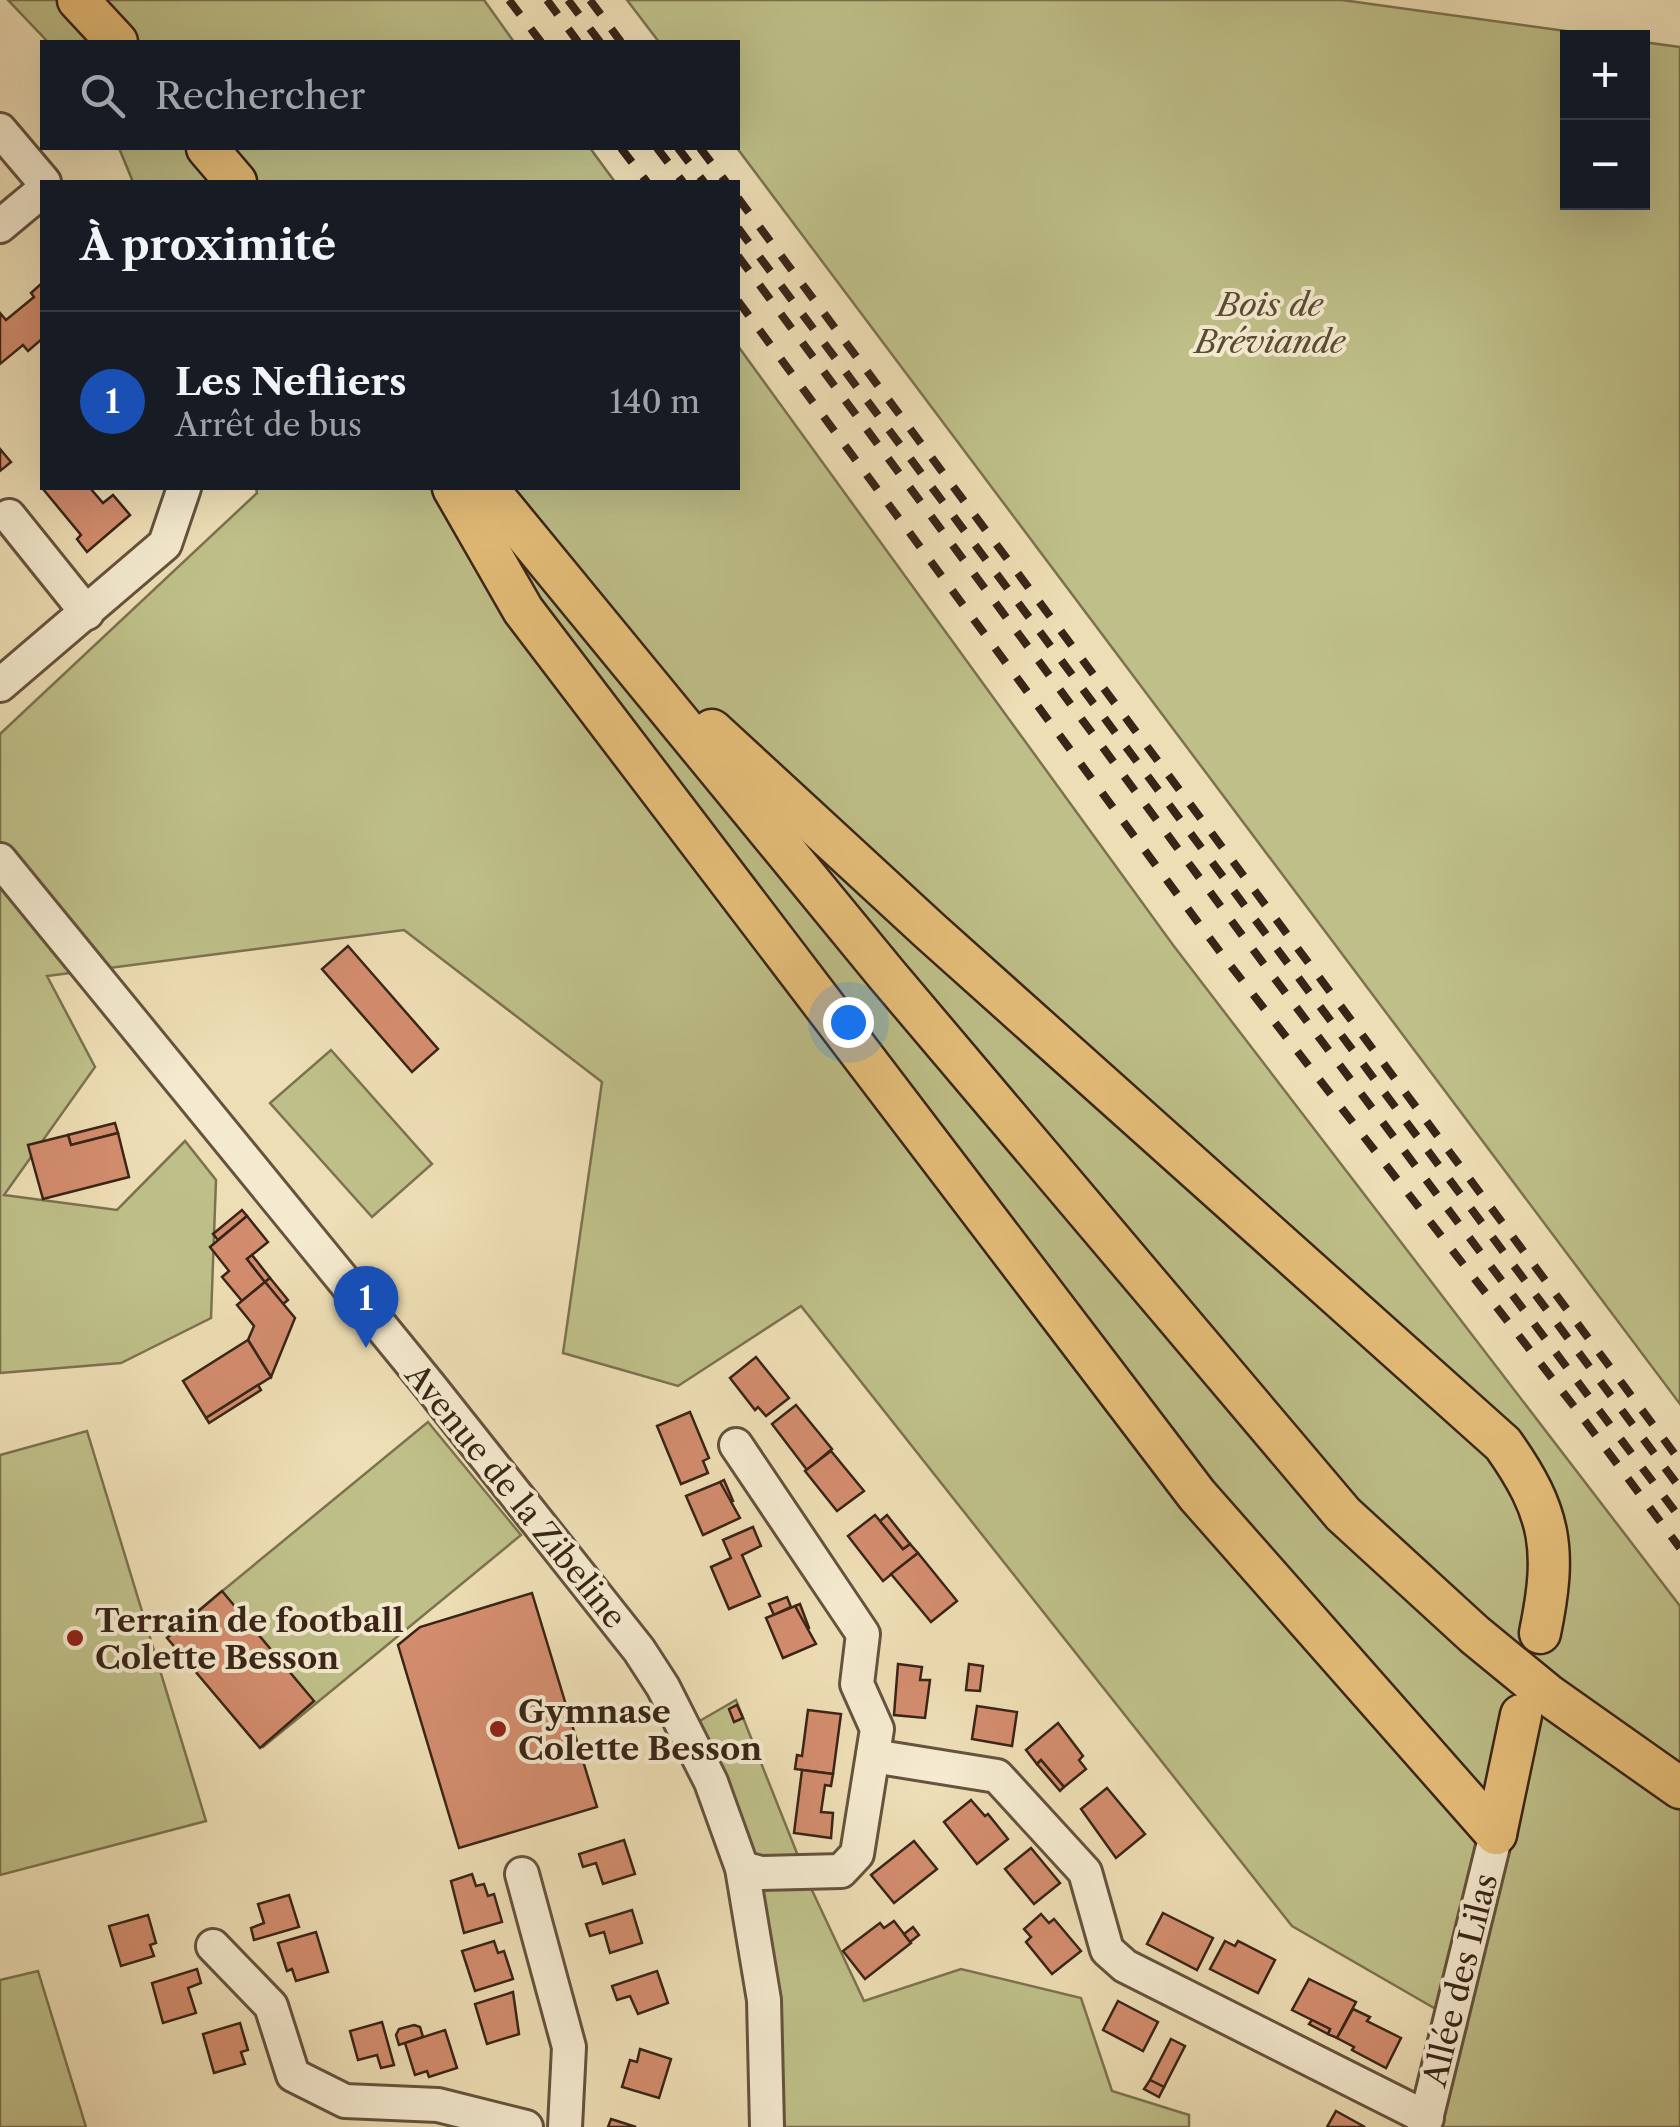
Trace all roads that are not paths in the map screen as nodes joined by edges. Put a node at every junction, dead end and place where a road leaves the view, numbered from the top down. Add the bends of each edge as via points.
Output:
1 (78, 0) edge
2 (116, 40) edge
3 (0, 130) edge
4 (210, 150) edge
5 (42, 180) edge
6 (234, 180) edge
7 (40, 193) edge
8 (0, 226) edge
9 (183, 490) edge
10 (454, 490) edge
11 (489, 490) edge
12 (10, 516) dead end
13 (87, 612) junction
14 (603, 629) junction
15 (0, 684) edge
16 (0, 860) edge
17 (736, 1445) dead end
18 (1540, 1633) dead end
19 (1521, 1715) dead end
20 (873, 1756) junction
21 (1680, 1788) edge
22 (1496, 1834) junction
23 (742, 1868) junction
24 (522, 1874) dead end
25 (213, 1946) dead end
26 (1425, 2122) edge
27 (526, 2127) edge
28 (565, 2127) edge
29 (767, 2127) edge

1 - 2 main road
3 - 5 street
4 - 6 main road
7 - 8 street
9 - 13 street via 165,544
10 - 22 main road via 524,610 1198,1496
11 - 14 main road
12 - 13 street
13 - 15 street
14 - 18 main road via 1503,1444 1543,1512 1550,1574
14 - 21 main road via 1343,1514 1547,1694
16 - 23 street, Avenue de la Zibeline via 640,1650 711,1782
17 - 20 street via 863,1634 857,1684 877,1729
19 - 22 main road
20 - 23 street via 857,1854 840,1871
20 - 26 street via 997,1776 1085,1872 1108,1950 1125,1966
22 - 26 street, Allée des Lilas
23 - 29 street, Avenue de la Zibeline via 764,2000
24 - 28 street via 569,2047
25 - 27 street via 271,2006 293,2075 346,2101 438,2105

